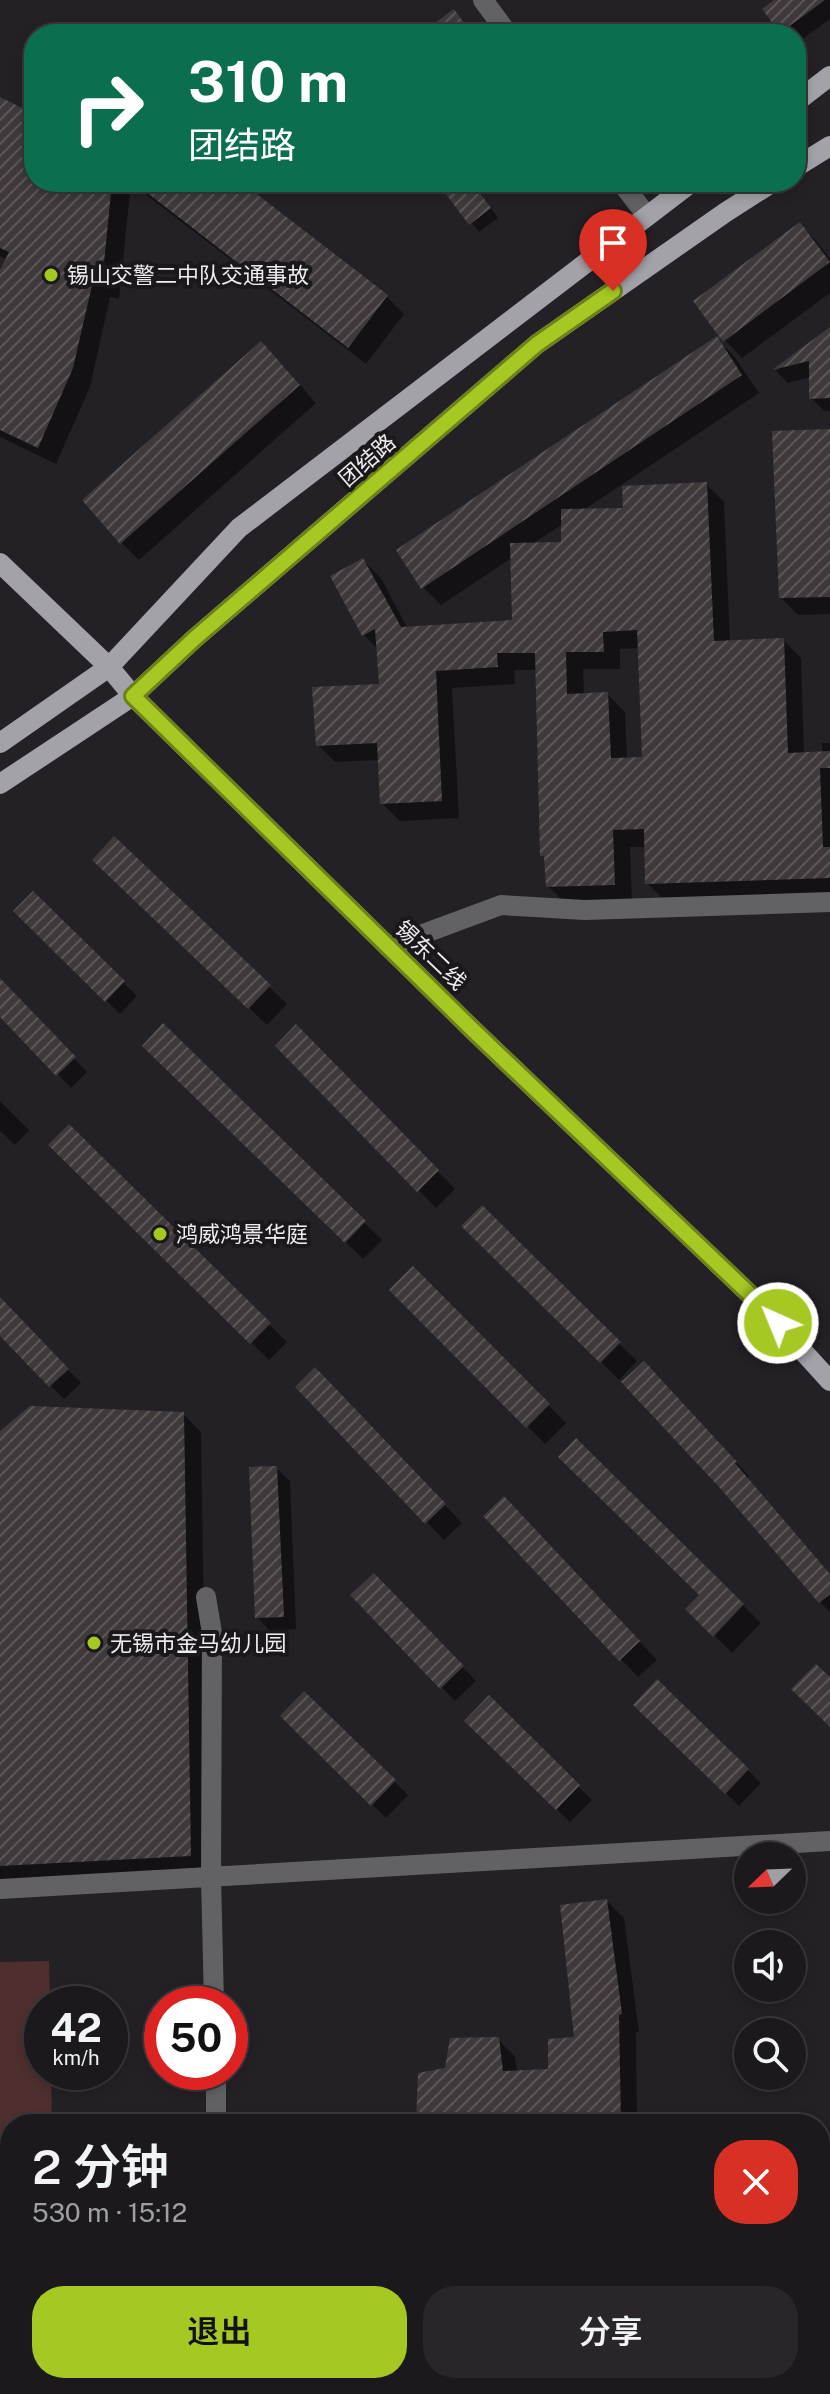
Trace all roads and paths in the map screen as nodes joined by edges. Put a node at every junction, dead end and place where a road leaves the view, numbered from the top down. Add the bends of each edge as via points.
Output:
1 (483, 0) edge
2 (501, 24) edge
3 (830, 76) edge
4 (806, 94) edge
5 (830, 146) edge
6 (806, 161) edge
7 (629, 192) edge
8 (679, 192) edge
9 (758, 192) edge
10 (647, 216) junction
11 (0, 563) edge
12 (109, 667) junction
13 (133, 696) junction
14 (0, 743) edge
15 (0, 784) edge
16 (830, 902) edge
17 (388, 947) junction
18 (830, 1381) edge
19 (206, 1597) dead end
20 (830, 1841) edge
21 (211, 1877) junction
22 (0, 1889) edge
23 (214, 1986) edge
24 (216, 2090) edge
25 (216, 2114) edge

1 - 2 street
3 - 4 main road
5 - 6 main road
7 - 10 street
8 - 10 main road, 团结路
9 - 13 main road, 团结路 via 537,344
10 - 12 main road, 团结路 via 239,528
11 - 12 main road, 锡东二线
12 - 13 main road, 锡东二线
12 - 14 main road, 团结路
13 - 15 main road, 团结路
13 - 17 main road, 锡东二线
16 - 17 street via 585,910 501,905
17 - 18 main road, 锡东二线 via 760,1304
19 - 21 street via 212,1633
20 - 21 street
21 - 22 street
21 - 23 street
24 - 25 street

